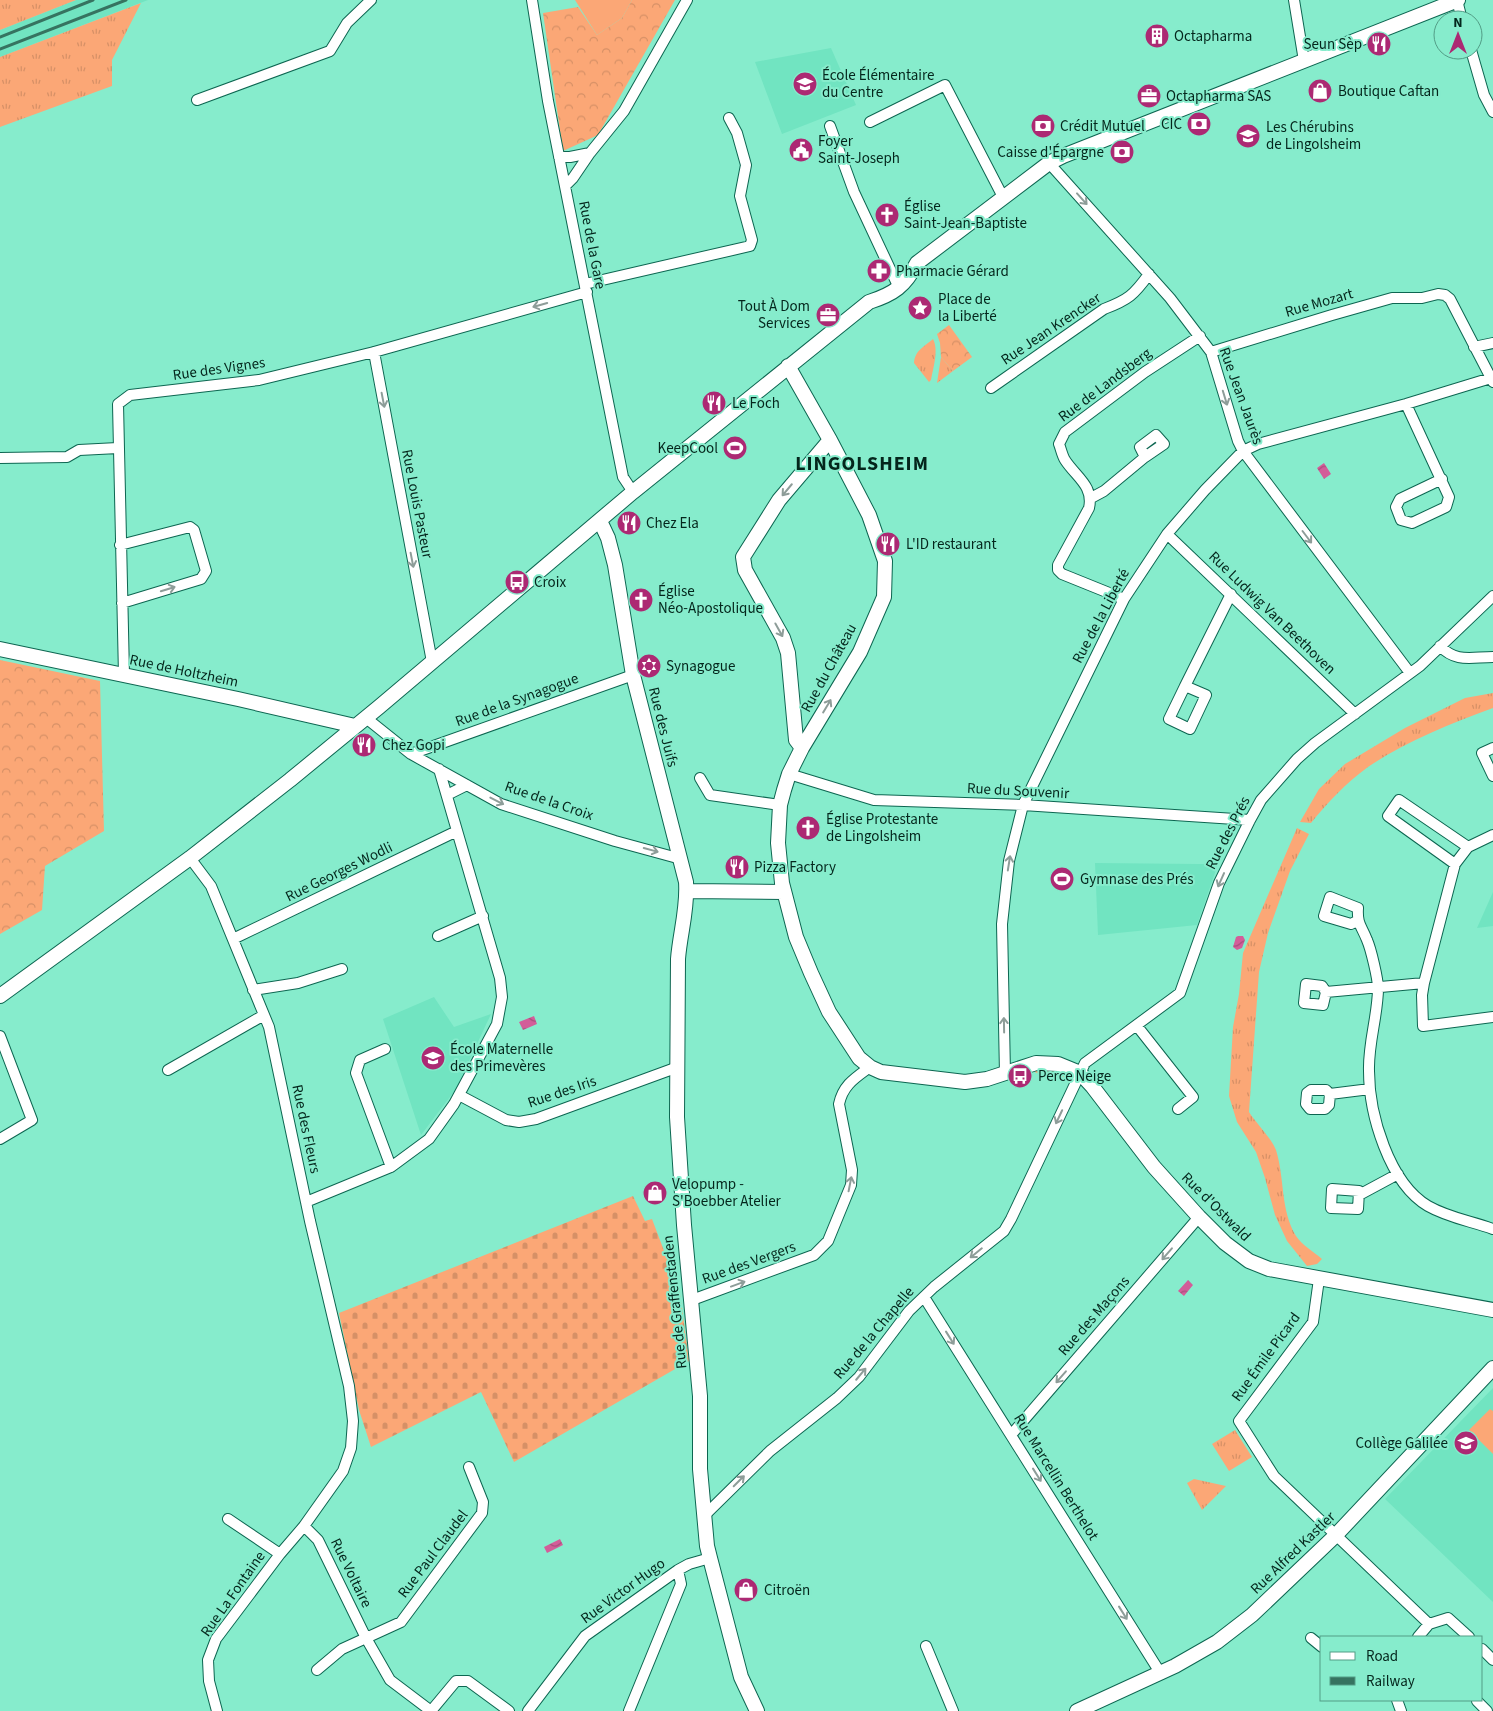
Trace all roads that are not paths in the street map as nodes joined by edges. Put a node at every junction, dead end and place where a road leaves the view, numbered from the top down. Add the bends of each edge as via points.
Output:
1 (371, 0) edge
2 (532, 0) edge
3 (688, 0) edge
4 (1294, 0) edge
5 (1457, 0) edge
6 (1473, 60) edge
7 (1304, 61) junction
8 (197, 100) dead end
9 (1493, 112) edge
10 (729, 118) dead end
11 (870, 122) dead end
12 (830, 126) dead end
13 (590, 153) junction
14 (559, 157) junction
15 (1049, 163) junction
16 (565, 186) junction
17 (1003, 197) junction
18 (1149, 274) junction
19 (586, 288) junction
20 (899, 288) junction
21 (1200, 336) junction
22 (1493, 343) edge
23 (1474, 347) junction
24 (374, 352) junction
25 (1211, 352) junction
26 (788, 366) junction
27 (1492, 380) edge
28 (991, 388) dead end
29 (1406, 404) junction
30 (830, 440) junction
31 (118, 448) junction
32 (1243, 451) junction
33 (1145, 457) dead end
34 (0, 458) edge
35 (1442, 479) junction
36 (633, 492) junction
37 (1091, 498) junction
38 (600, 521) junction
39 (1167, 534) junction
40 (120, 545) junction
41 (1231, 594) junction
42 (1493, 596) edge
43 (1124, 599) junction
44 (122, 604) junction
45 (1440, 646) junction
46 (3, 650) edge
47 (1493, 657) edge
48 (432, 662) junction
49 (1410, 674) junction
50 (124, 675) junction
51 (633, 675) junction
52 (1185, 686) dead end
53 (1355, 714) junction
54 (361, 722) junction
55 (802, 748) junction
56 (1493, 748) edge
57 (411, 754) junction
58 (438, 769) junction
59 (790, 774) junction
60 (1493, 776) edge
61 (700, 778) dead end
62 (467, 785) junction
63 (447, 795) junction
64 (780, 805) junction
65 (1023, 805) junction
66 (1250, 820) junction
67 (457, 831) junction
68 (1493, 835) edge
69 (1468, 847) junction
70 (190, 858) junction
71 (682, 859) junction
72 (1455, 864) junction
73 (686, 886) junction
74 (783, 888) junction
75 (483, 916) junction
76 (1357, 920) dead end
77 (438, 936) dead end
78 (233, 939) junction
79 (342, 969) dead end
80 (1424, 983) junction
81 (1378, 987) junction
82 (253, 990) junction
83 (1326, 992) dead end
84 (0, 996) edge
85 (264, 1015) junction
86 (1493, 1017) edge
87 (1136, 1026) junction
88 (0, 1036) edge
89 (386, 1049) dead end
90 (678, 1067) junction
91 (870, 1067) junction
92 (168, 1070) dead end
93 (1080, 1073) junction
94 (1005, 1074) junction
95 (1370, 1089) junction
96 (1330, 1094) dead end
97 (459, 1095) junction
98 (1178, 1109) dead end
99 (0, 1139) edge
100 (391, 1167) junction
101 (1398, 1174) junction
102 (1359, 1195) dead end
103 (306, 1202) junction
104 (1199, 1217) junction
105 (1493, 1229) edge
106 (1319, 1279) junction
107 (924, 1297) junction
108 (692, 1300) junction
109 (1493, 1310) edge
110 (1493, 1368) edge
111 (353, 1421) joint
112 (1011, 1435) junction
113 (469, 1467) dead end
114 (705, 1515) junction
115 (228, 1519) dead end
116 (304, 1526) junction
117 (1336, 1536) junction
118 (280, 1554) junction
119 (710, 1558) junction
120 (678, 1570) junction
121 (1429, 1624) junction
122 (1419, 1636) edge
123 (1468, 1636) edge
124 (366, 1638) junction
125 (1311, 1638) dead end
126 (1320, 1645) edge
127 (926, 1646) dead end
128 (1483, 1650) edge
129 (1493, 1660) edge
130 (317, 1670) dead end
131 (1161, 1674) junction
132 (1477, 1701) edge
133 (217, 1711) edge
134 (431, 1711) edge
135 (509, 1711) edge
136 (528, 1711) edge
137 (629, 1711) edge
138 (757, 1711) edge
139 (953, 1711) edge
140 (1077, 1711) edge
141 (1487, 1711) edge

1 - 8 street via 347,23 330,51
2 - 14 street, Rue de la Gare
3 - 13 street via 624,111
4 - 7 street
5 - 7 main road
6 - 9 street
7 - 15 main road
10 - 19 street, Rue des Vignes via 737,132 746,165 740,196 752,240 750,246
11 - 17 street via 944,85
12 - 20 street via 854,192
13 - 14 street
13 - 16 street
14 - 16 street, Rue de la Gare
15 - 17 main road
15 -> 18 street, Rue Jean Jaurès
16 - 19 street, Rue de la Gare
17 - 20 main road via 917,263
18 - 21 street, Rue Jean Jaurès
18 - 28 street, Rue Jean Krencker via 1125,301 1104,309
19 -> 24 street, Rue des Vignes
19 - 36 street, Rue de la Gare via 623,477
20 - 26 main road via 886,297 869,302
21 - 25 street, Rue Jean Jaurès
21 - 37 street, Rue de Landsberg via 1145,372 1065,432 1060,444 1064,458
22 - 23 street
23 - 25 street, Rue Mozart via 1450,299 1438,294 1422,298 1392,298
23 - 27 street
24 - 31 street, Rue des Vignes via 259,380 130,395 118,404
24 -> 48 street, Rue Louis Pasteur
25 -> 32 street, Rue Jean Jaurès
26 - 30 main road, Rue du Château
26 - 36 main road
27 - 29 street, Rue de la Liberté
29 - 32 street, Rue de la Liberté via 1258,444
29 - 35 street
55 -> 30 main road, Rue du Château via 860,652 884,597 885,561 869,515
30 -> 55 main road via 780,500 743,557 745,570 788,653 796,740
31 - 34 street via 79,450 67,456
31 - 40 street, Rue des Vignes
32 - 39 street, Rue de la Liberté
32 -> 49 street, Rue Jean Jaurès
33 - 37 street
35 - 35 street via 1400,499 1396,507 1401,520 1412,523 1446,507 1449,497
36 - 38 main road
37 - 43 street via 1058,570
38 - 48 main road
38 - 51 main road, Rue des Juifs via 615,565
39 - 41 street, Rue Ludwig Van Beethoven
39 - 43 street, Rue de la Liberté
40 - 44 street, Rue des Vignes
44 -> 40 street via 200,579 206,571 194,530 190,527
41 - 52 street
41 - 53 street, Rue Ludwig Van Beethoven
42 - 45 street, Rue des Prés
43 - 65 street, Rue de la Liberté
44 - 50 street, Rue des Vignes
45 - 47 street via 1458,658
45 - 49 street, Rue des Prés
46 - 50 main road, Rue de Holtzheim
48 - 54 main road
49 - 53 street, Rue des Prés
50 - 54 main road, Rue de Holtzheim
51 - 57 street, Rue de la Synagogue
51 - 71 main road, Rue des Juifs
53 - 66 street, Rue des Prés via 1297,759 1262,800
54 - 57 street, Rue de la Croix
54 - 70 main road
55 - 59 main road, Rue du Château
56 - 60 street via 1482,753
57 - 58 street, Rue de la Croix
58 - 62 street, Rue de la Croix
58 - 63 street
59 - 64 main road, Rue du Château
59 - 65 street, Rue du Souvenir via 874,800
61 - 64 street via 710,795
62 - 63 street
62 -> 71 street, Rue de la Croix via 501,804
63 - 67 street
64 - 74 main road, Rue du Château via 778,843
65 - 66 street, Rue du Souvenir
94 -> 65 street, Rue de la Liberté via 1002,924 1009,861
66 -> 87 street, Rue des Prés via 1219,883 1180,993
67 - 75 street
67 - 78 street, Rue Georges Wodli
68 - 69 street
69 - 72 street
69 - 72 street via 1400,800 1388,816
70 - 78 street, Rue des Fleurs via 211,886
70 - 84 main road
71 - 73 main road, Rue des Juifs
72 - 80 street
73 - 74 main road
73 - 90 main road, Rue de Graffenstaden via 679,951
74 - 91 main road, Rue du Château via 810,973 829,1012 859,1058
75 - 77 street
75 - 97 street via 500,978 502,998 497,1024
76 - 81 street via 1368,941
78 - 82 street, Rue des Fleurs
79 - 82 street via 298,983
80 - 81 street
80 - 86 street via 1424,1026
81 - 83 street
81 - 95 street via 1370,1043
82 - 85 street, Rue des Fleurs
85 - 92 street
85 - 103 street, Rue des Fleurs
87 - 93 street, Rue des Prés via 1085,1063
87 - 98 street via 1194,1097
88 - 99 street via 32,1120
89 - 100 street via 360,1060 356,1073
90 - 97 street, Rue des Iris via 519,1122 506,1120
90 - 108 main road, Rue de Graffenstaden via 677,1117
91 - 94 main road via 881,1072 965,1082
108 -> 91 street, Rue des Vergers via 814,1255 828,1241 851,1185 852,1170 839,1104 848,1083
93 - 94 main road via 1058,1064 1036,1063
93 - 104 main road, Rue d'Ostwald via 1154,1167
93 -> 107 street, Rue de la Chapelle via 1004,1231
95 - 96 street
95 - 101 street via 1381,1143
97 - 100 street via 429,1139
100 - 103 street
101 - 102 street
101 - 105 street via 1427,1205 1447,1216
103 - 111 street, Rue des Fleurs via 349,1386
104 - 106 main road, Rue d'Ostwald via 1249,1261 1268,1269
104 -> 112 street, Rue des Maçons
106 - 109 main road, Rue d'Ostwald
106 - 117 street, Rue Émile Picard via 1313,1322 1239,1420 1274,1476
107 -> 112 street, Rue Marcellin Berthelot
114 -> 107 street, Rue de la Chapelle via 770,1450 859,1377 909,1311
108 - 114 main road, Rue de Graffenstaden
110 - 117 main road, Rue Alfred Kastler
111 - 116 street, Rue La Fontaine via 351,1448 342,1471
112 -> 131 street, Rue Marcellin Berthelot
113 - 124 street, Rue Paul Claudel via 483,1502 482,1513 401,1622
114 - 119 main road, Rue de Graffenstaden
115 - 118 street, Rue La Fontaine
116 - 118 street, Rue La Fontaine
116 - 124 street, Rue Voltaire via 318,1540
117 - 121 street
117 - 131 main road, Rue Alfred Kastler via 1245,1620 1216,1642
118 - 133 street, Rue La Fontaine via 216,1639 208,1660 209,1681
119 - 120 street, Rue Victor Hugo
119 - 138 main road, Rue de Graffenstaden via 741,1677
120 - 136 street, Rue Victor Hugo via 585,1636
120 - 137 street via 681,1584
121 - 122 street
121 - 123 street via 1448,1618
124 - 130 street via 342,1649
124 - 134 street, Rue Voltaire via 390,1680
125 - 126 street
127 - 139 street
128 - 129 street
131 - 140 main road, Rue Alfred Kastler
132 - 141 street
134 - 135 street via 456,1681 468,1681

